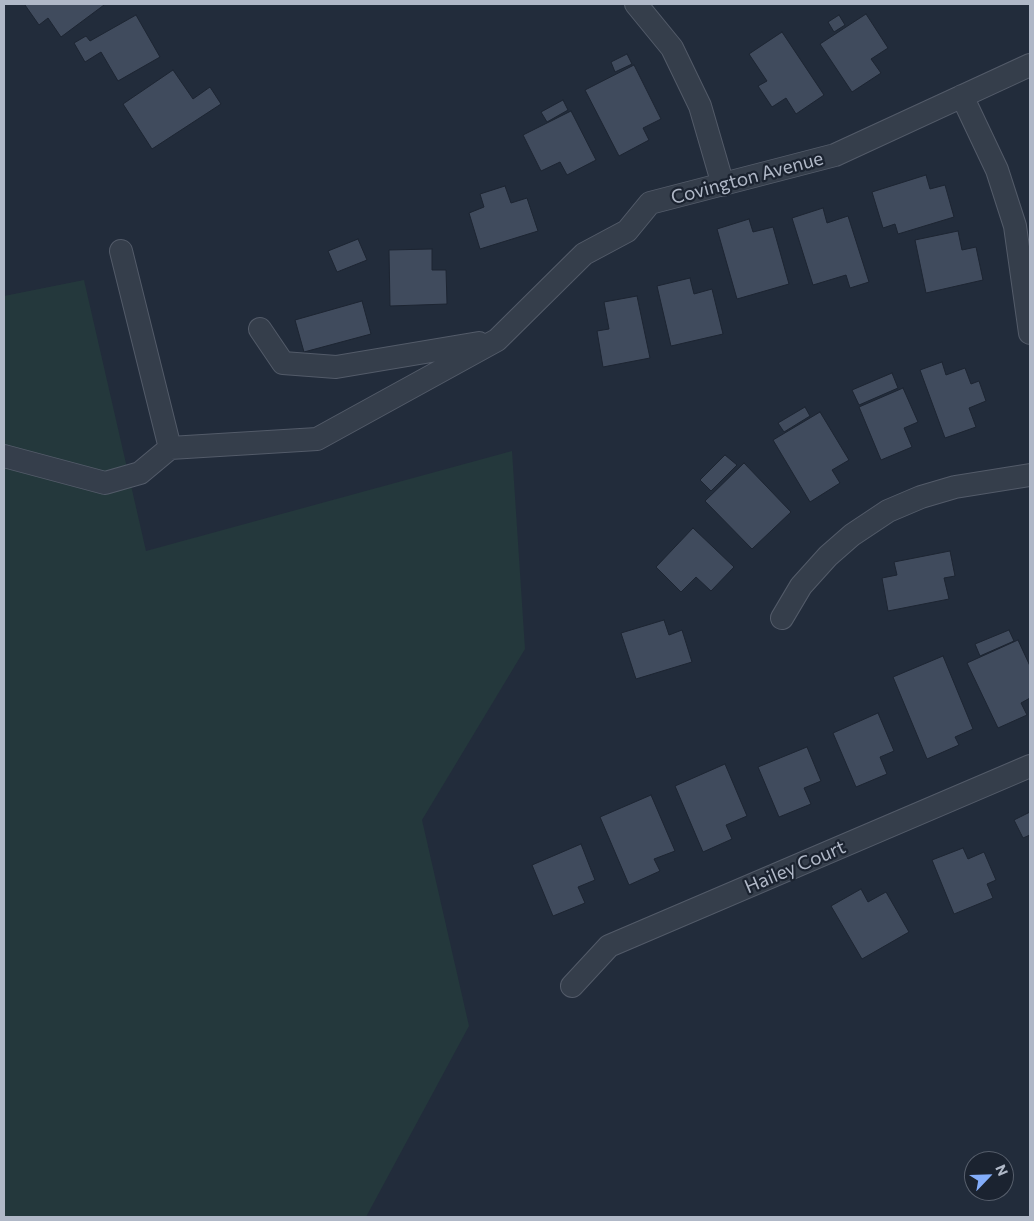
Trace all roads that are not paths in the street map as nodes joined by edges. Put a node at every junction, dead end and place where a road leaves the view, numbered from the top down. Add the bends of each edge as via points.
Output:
1 (636, 4) edge
2 (1030, 65) edge
3 (962, 96) junction
4 (723, 185) junction
5 (121, 251) dead end
6 (260, 328) dead end
7 (1030, 333) edge
8 (497, 340) junction
9 (170, 448) junction
10 (4, 456) edge
11 (1030, 475) edge
12 (782, 618) dead end
13 (1030, 766) edge
14 (572, 986) dead end

1 - 4 street via 672,48 700,106
2 - 3 street, Covington Avenue
3 - 4 street, Covington Avenue via 835,155
3 - 7 street via 997,170 1015,226
4 - 8 street, Covington Avenue via 650,203 627,231 584,254
5 - 9 street
6 - 8 street via 283,363 336,367
8 - 9 street, Covington Avenue via 317,438
9 - 10 street via 140,472 105,483
11 - 12 street via 955,486 888,511 852,534 828,556 802,586
13 - 14 street, Hailey Court via 609,946

